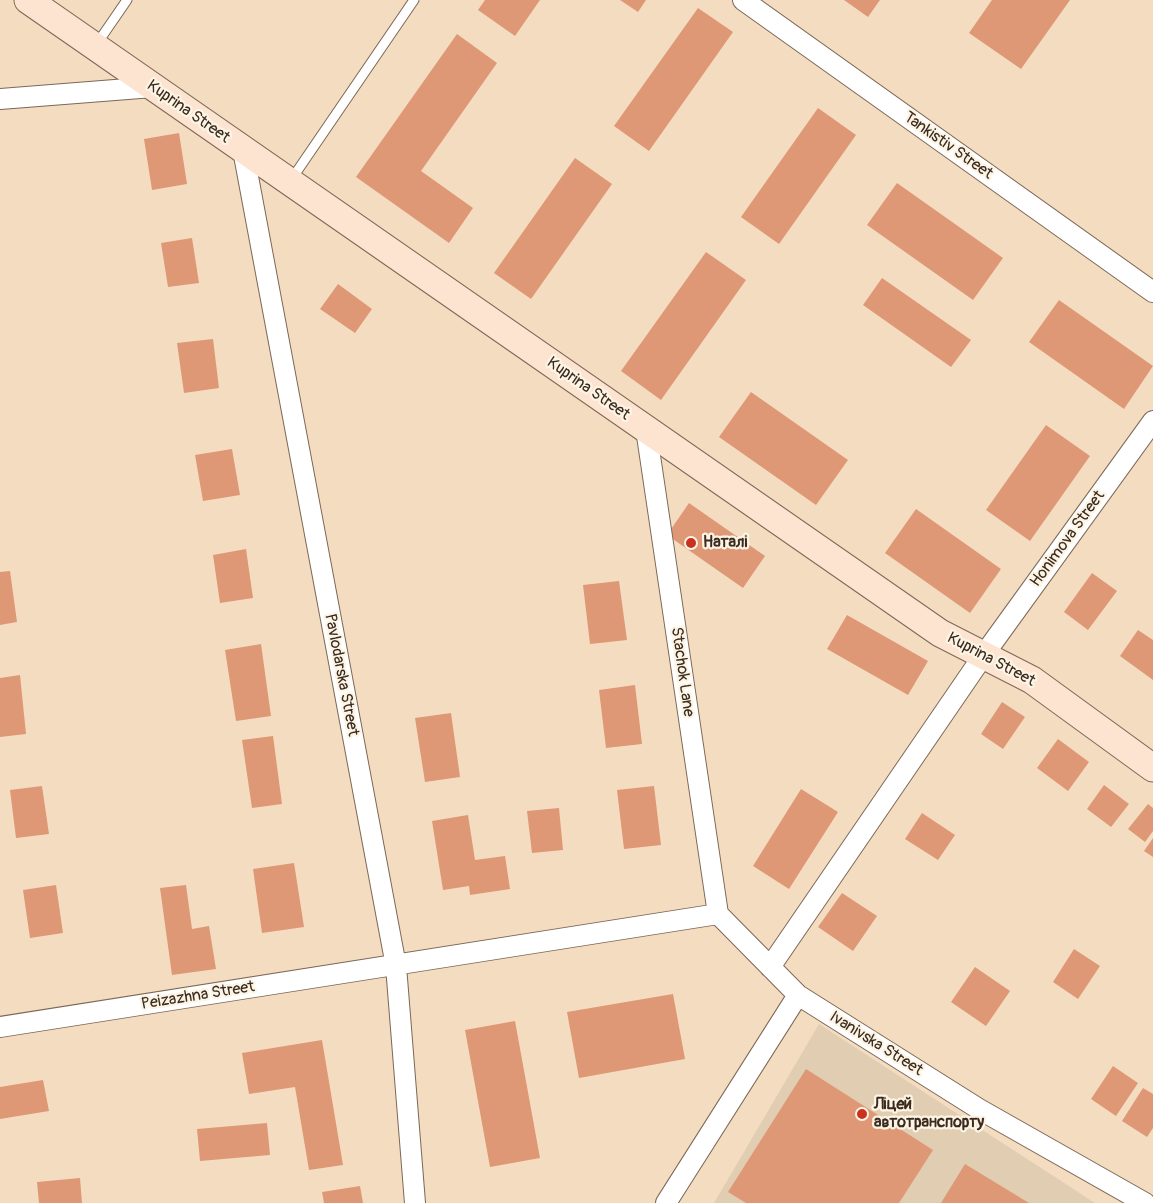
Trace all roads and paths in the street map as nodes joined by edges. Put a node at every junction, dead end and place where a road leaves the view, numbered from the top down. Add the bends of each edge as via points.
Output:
1 (28, 0) edge
2 (127, 0) edge
3 (414, 0) edge
4 (743, 0) edge
5 (95, 47) junction
6 (153, 87) junction
7 (0, 99) edge
8 (243, 150) junction
9 (290, 182) junction
10 (1153, 292) edge
11 (1153, 421) edge
12 (646, 429) junction
13 (983, 656) junction
14 (1153, 768) edge
15 (718, 914) junction
16 (396, 966) junction
17 (770, 967) junction
18 (798, 995) junction
19 (0, 1027) edge
20 (416, 1203) edge
21 (666, 1203) edge
22 (1145, 1203) edge

1 - 5 main road, Kuprina Street
2 - 5 lane
3 - 9 lane
4 - 10 street, Tankistiv Street
5 - 6 main road, Kuprina Street
6 - 7 street
6 - 8 main road, Kuprina Street
8 - 9 main road, Kuprina Street
8 - 16 street, Pavlodarska Street
9 - 12 main road, Kuprina Street
11 - 13 street, Honimova Street
12 - 13 main road, Kuprina Street via 940,633
12 - 15 street, Stachok Lane
13 - 14 main road, Kuprina Street via 1032,680
13 - 17 street
15 - 16 street
15 - 17 street, Ivanivska Street
16 - 19 street, Peizazhna Street
16 - 20 street, Pavlodarska Street
17 - 18 street, Ivanivska Street
18 - 21 street
18 - 22 street, Ivanivska Street via 979,1109

